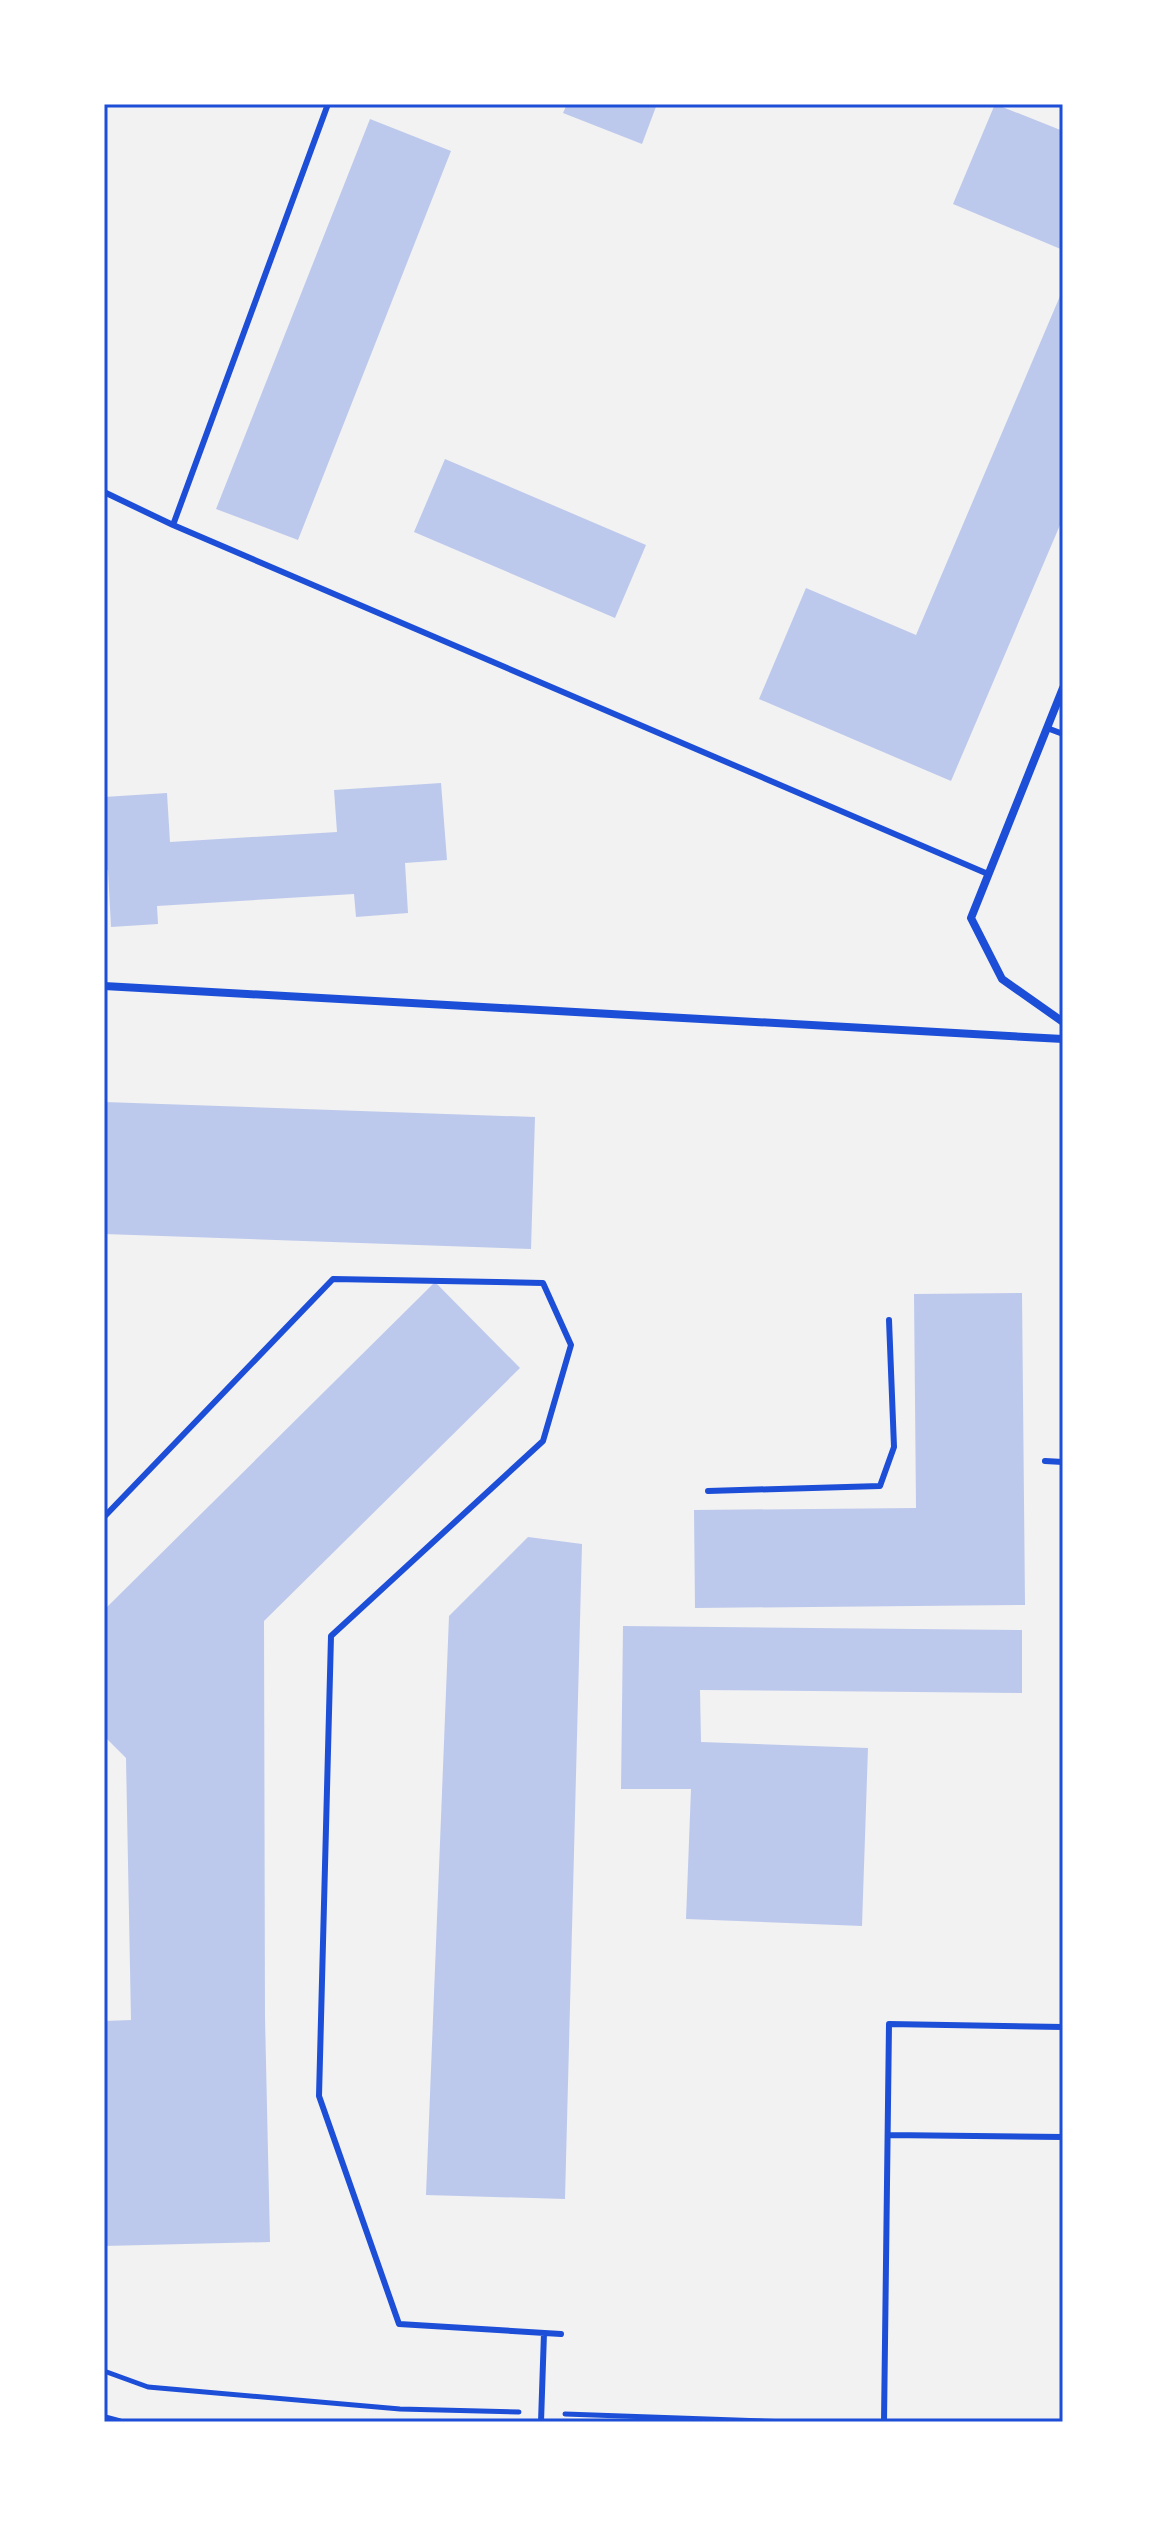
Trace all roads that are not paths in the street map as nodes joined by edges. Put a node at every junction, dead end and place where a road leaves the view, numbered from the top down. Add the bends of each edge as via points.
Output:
1 (328, 104) edge
2 (104, 492) edge
3 (173, 525) junction
4 (1063, 688) edge
5 (1047, 728) junction
6 (1063, 734) edge
7 (988, 874) junction
8 (104, 986) edge
9 (1063, 1022) edge
10 (1063, 1039) edge
11 (889, 1320) dead end
12 (1045, 1461) dead end
13 (1063, 1462) edge
14 (708, 1491) dead end
15 (104, 1517) edge
16 (1063, 2027) edge
17 (888, 2135) junction
18 (1063, 2137) edge
19 (544, 2333) junction
20 (561, 2334) dead end
21 (104, 2418) edge
22 (119, 2422) edge
23 (541, 2422) edge
24 (884, 2422) edge

1 - 3 lane
2 - 3 lane
3 - 7 lane
4 - 5 street
5 - 6 lane
5 - 7 street
7 - 9 street via 971,918 977,930 1002,979
8 - 10 street
11 - 14 lane via 894,1447 880,1486
12 - 13 lane
15 - 19 lane via 333,1279 543,1283 571,1345 543,1441 331,1636 319,2096 399,2324
16 - 17 lane via 889,2024
17 - 18 lane
17 - 24 lane
19 - 20 lane
19 - 23 lane
21 - 22 street

